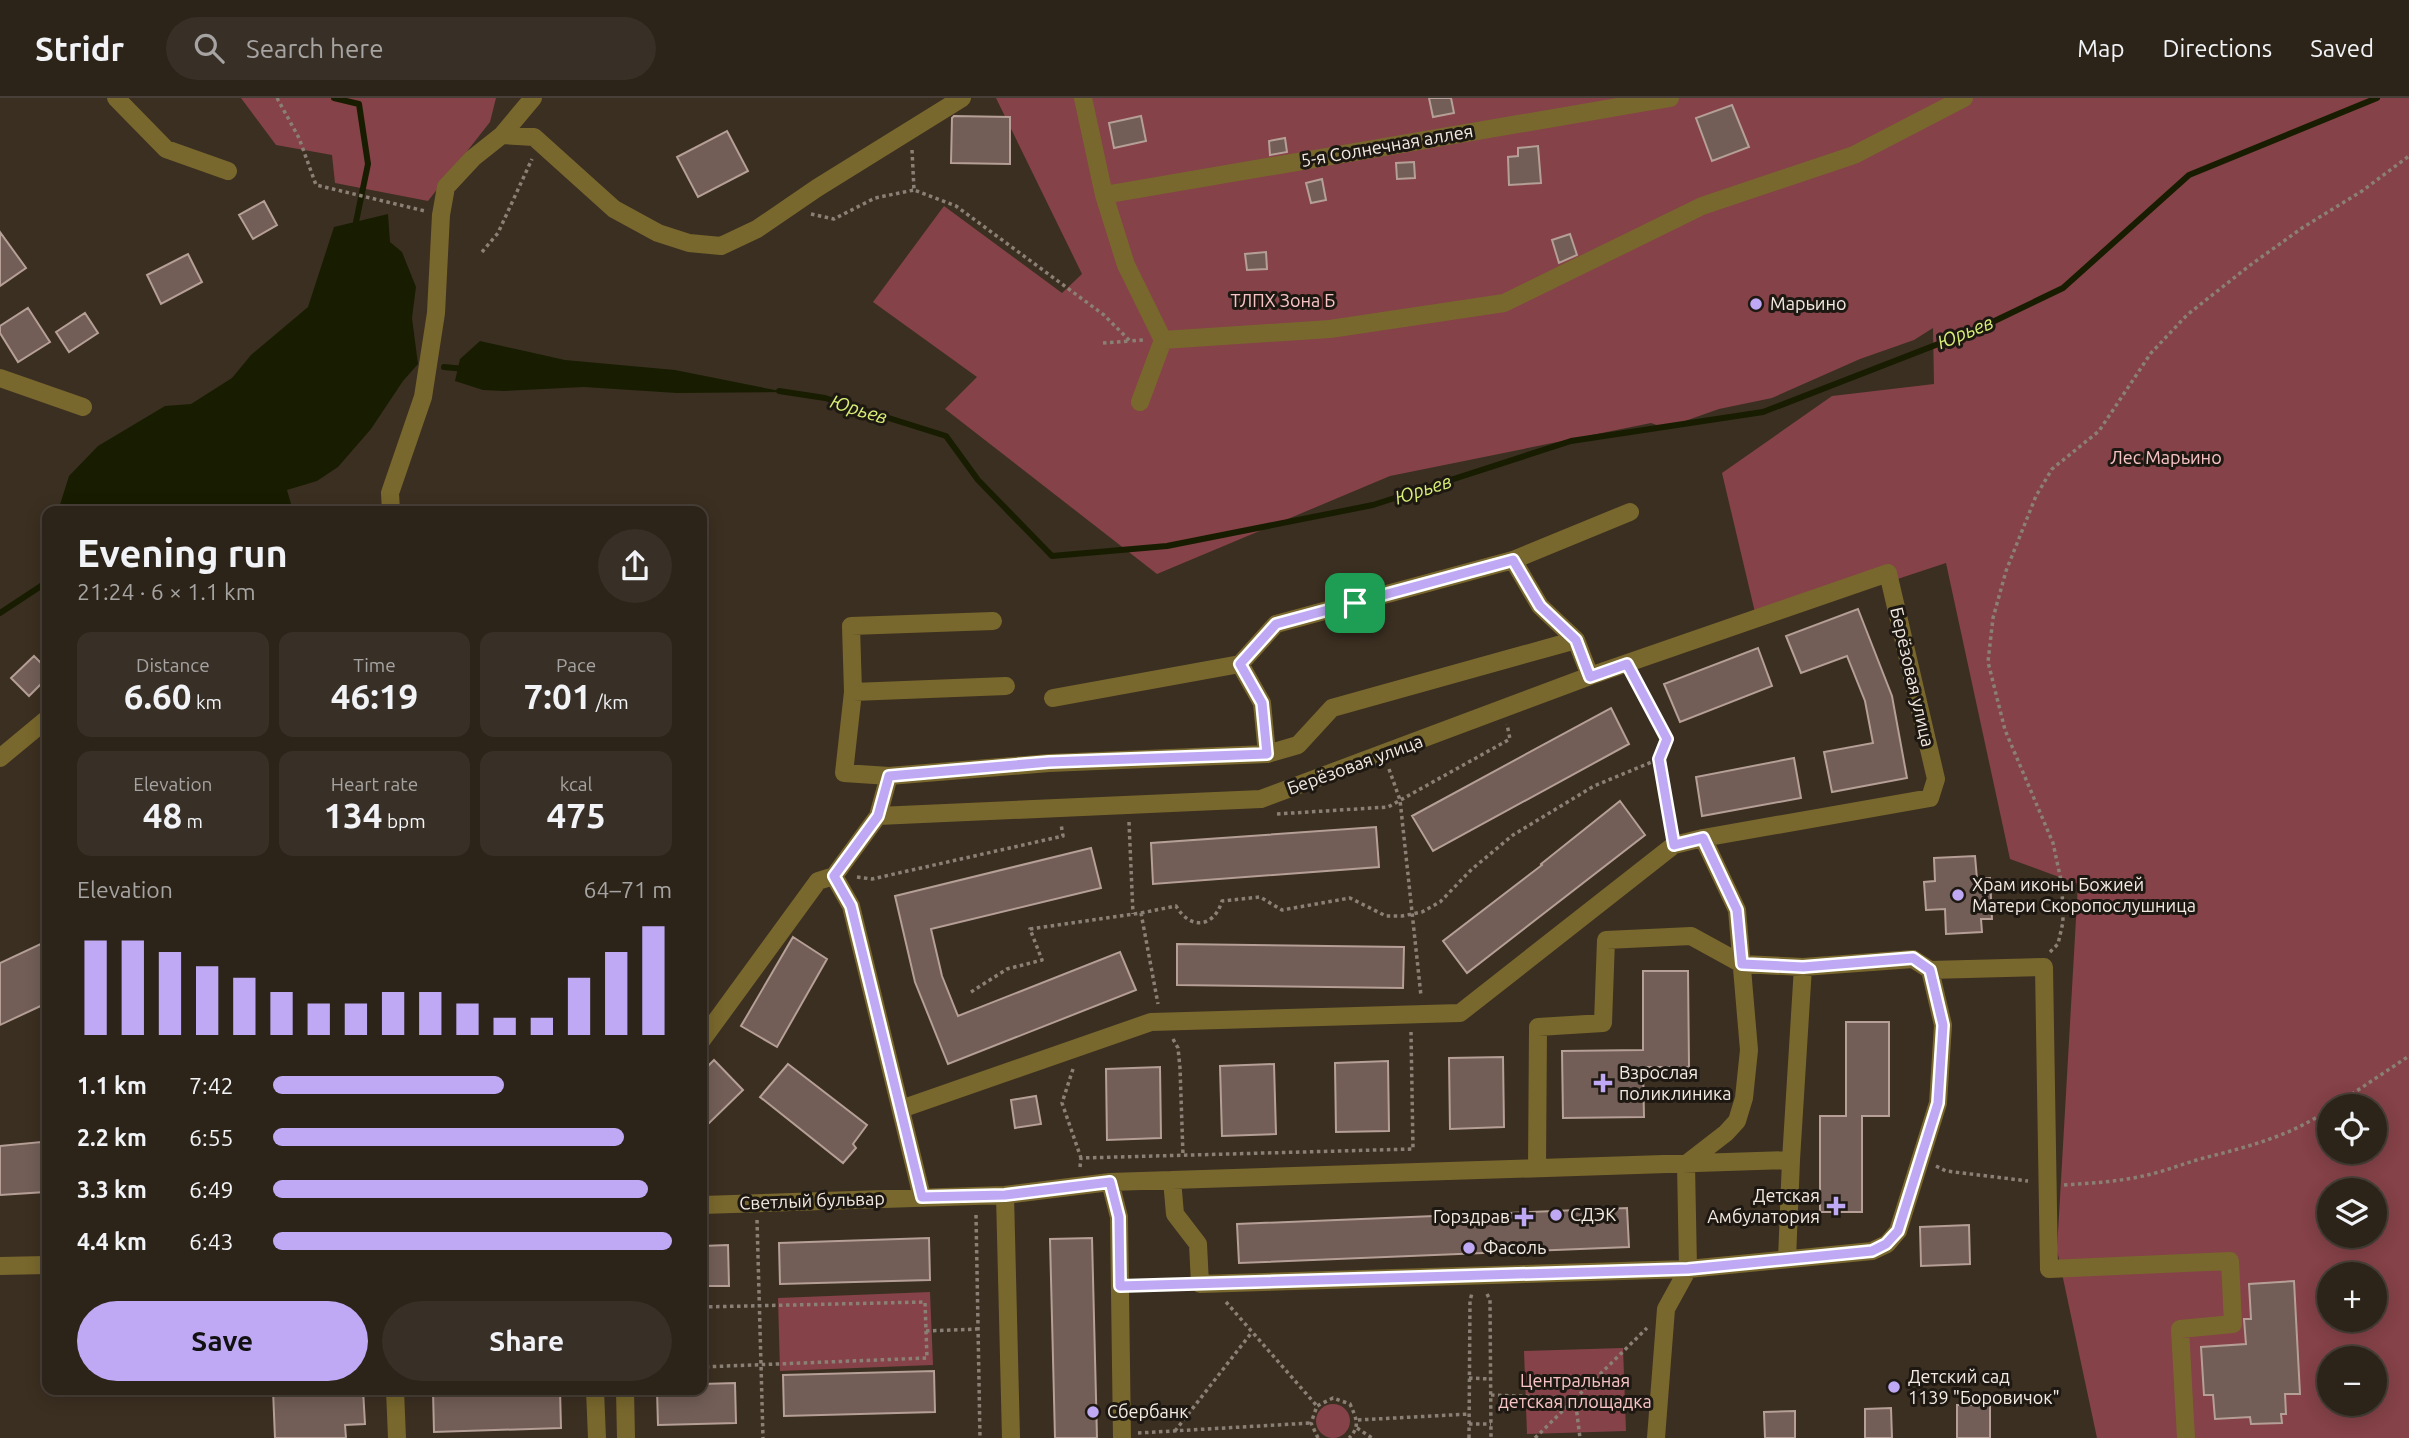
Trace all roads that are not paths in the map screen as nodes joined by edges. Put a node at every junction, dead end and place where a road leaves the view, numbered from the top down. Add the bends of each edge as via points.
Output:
1 (116, 98) edge
2 (533, 98) edge
3 (962, 98) edge
4 (1083, 98) edge
5 (1670, 98) edge
6 (1964, 98) edge
7 (502, 135) junction
8 (228, 171) dead end
9 (1104, 195) junction
10 (1163, 340) junction
11 (0, 378) edge
12 (1140, 402) dead end
13 (83, 407) dead end
14 (391, 506) edge
15 (1630, 512) dead end
16 (1513, 560) junction
17 (993, 621) dead end
18 (1576, 640) junction
19 (1240, 664) junction
20 (1590, 677) junction
21 (1006, 686) dead end
22 (853, 692) junction
23 (1053, 698) dead end
24 (42, 723) edge
25 (1267, 754) junction
26 (0, 758) edge
27 (889, 776) junction
28 (878, 816) junction
29 (1703, 838) junction
30 (834, 876) junction
31 (1742, 964) junction
32 (1803, 967) junction
33 (1930, 970) junction
34 (707, 1033) edge
35 (901, 1109) junction
36 (1791, 1160) junction
37 (1686, 1164) junction
38 (1537, 1168) junction
39 (1172, 1180) junction
40 (1110, 1182) junction
41 (1005, 1195) junction
42 (922, 1197) junction
43 (707, 1205) edge
44 (1787, 1259) junction
45 (42, 1265) edge
46 (0, 1266) edge
47 (1688, 1269) junction
48 (395, 1395) edge
49 (595, 1395) edge
50 (625, 1395) edge
51 (1122, 1436) edge
52 (397, 1438) edge
53 (597, 1438) edge
54 (626, 1438) edge
55 (1011, 1438) edge
56 (1656, 1438) edge
57 (2186, 1438) edge

1 - 8 street via 166,149
2 - 7 street
3 - 7 street via 757,229 721,246 689,243 658,233 614,209 534,137
4 - 9 street
5 - 9 street, 5-я Солнечная аллея
6 - 10 street via 1854,155 1702,206 1504,303 1330,329
7 - 14 street via 446,187 436,313 423,397 390,493
9 - 10 street via 1126,265
10 - 12 street
11 - 13 street
15 - 16 street
16 - 18 street via 1540,606
16 - 19 street via 1276,624
17 - 22 street via 851,626
18 - 20 street
18 - 25 street via 1332,708 1298,746
19 - 23 street
19 - 25 street via 1262,703
20 - 28 street, Берёзовая улица via 1261,799
20 - 29 street, Берёзовая улица via 1888,573 1936,779 1930,798
21 - 22 street
22 - 27 street via 844,773
24 - 26 street
25 - 27 street via 1049,762
27 - 28 street
28 - 30 street
29 - 31 street via 1737,910
29 - 35 street, Берёзовая улица via 1674,845 1460,1013 1151,1023
30 - 34 street via 818,881
30 - 35 street via 851,906
31 - 32 street
31 - 37 street via 1749,1050 1741,1110 1726,1133
31 - 38 street via 1691,936 1606,940 1603,1023 1538,1027
32 - 33 street via 1913,958
32 - 36 street
33 - 44 street via 1943,1025 1938,1103 1898,1231 1872,1251
33 - 57 street via 2044,967 2049,1269 2230,1261 2233,1324 2180,1328
35 - 42 street
36 - 37 street, Светлый бульвар
36 - 44 street
37 - 38 street, Светлый бульвар
37 - 47 street
38 - 39 street, Светлый бульвар
39 - 40 street, Светлый бульвар
39 - 47 street via 1175,1214 1198,1244 1205,1284
40 - 41 street, Светлый бульвар
40 - 51 street via 1119,1217
41 - 42 street, Светлый бульвар
41 - 55 street
42 - 43 street, Светлый бульвар
44 - 47 street
45 - 46 street
47 - 56 street via 1666,1309
48 - 52 street
49 - 53 street
50 - 54 street

